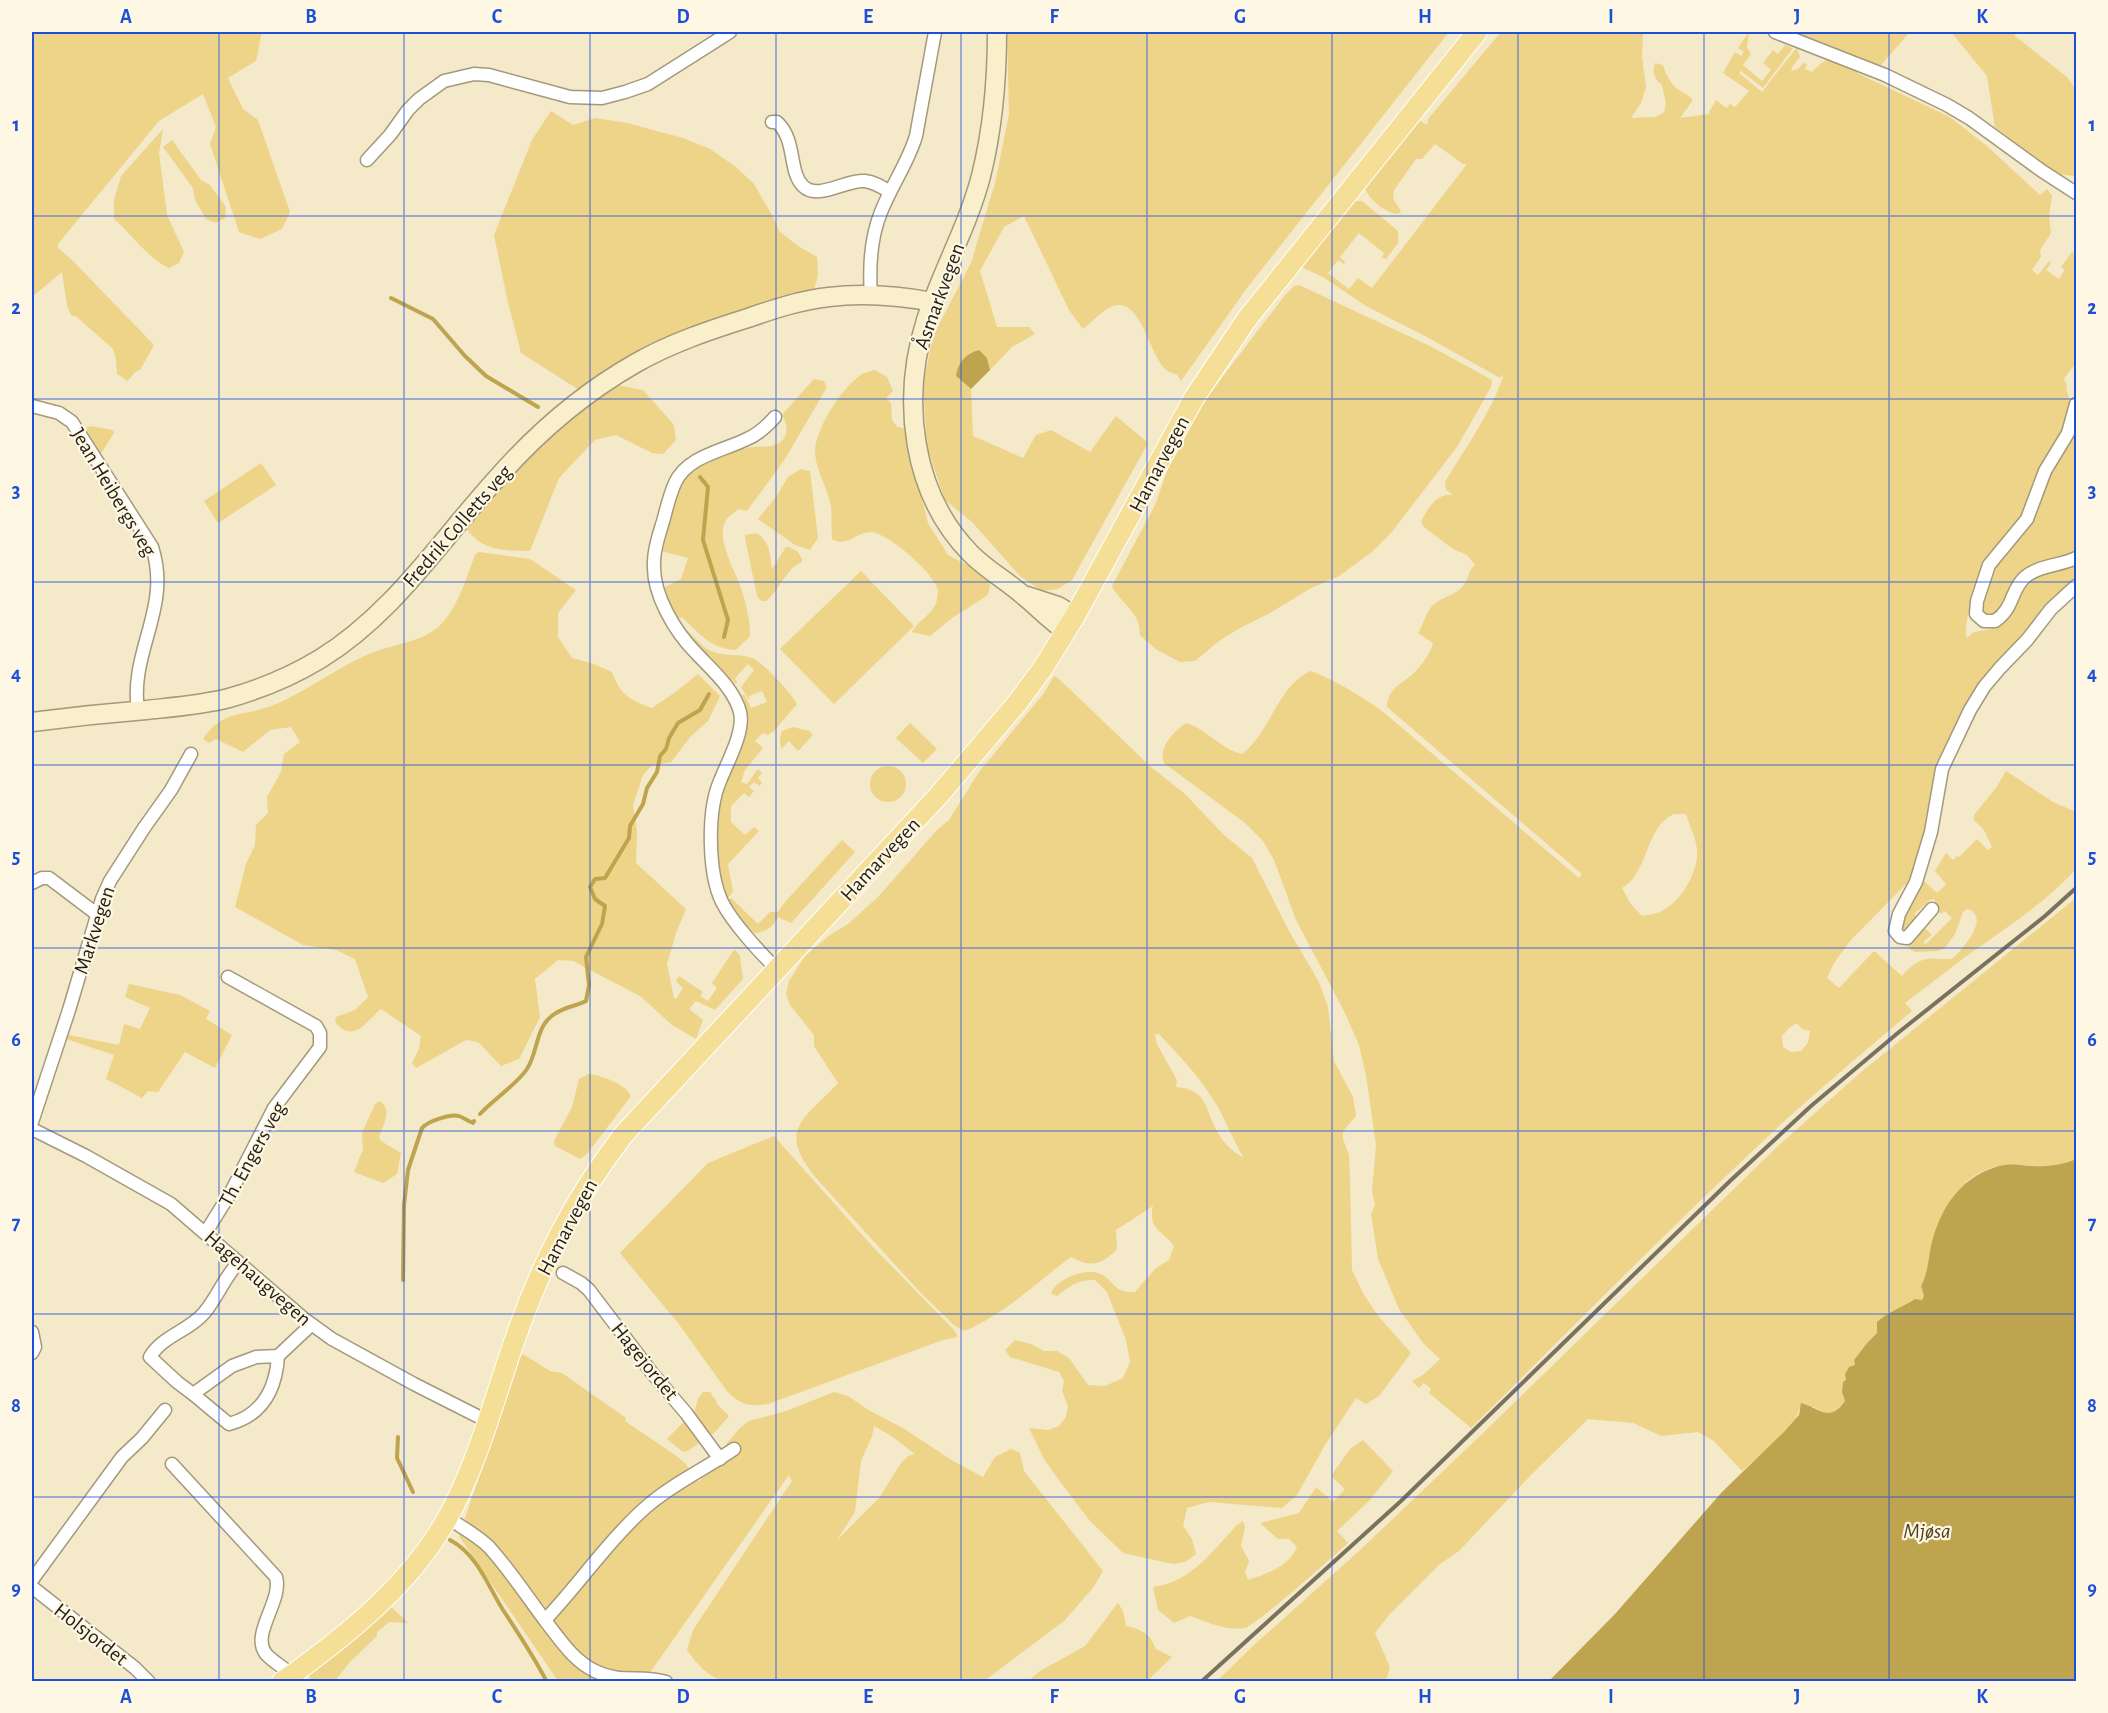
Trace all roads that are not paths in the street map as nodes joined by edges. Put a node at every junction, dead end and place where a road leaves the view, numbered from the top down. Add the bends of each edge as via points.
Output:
1 (730, 32) edge
2 (935, 32) edge
3 (997, 32) edge
4 (1477, 32) edge
5 (1775, 32) edge
6 (772, 122) dead end
7 (367, 160) dead end
8 (890, 192) junction
9 (2076, 193) edge
10 (871, 295) junction
11 (933, 302) junction
12 (926, 320) junction
13 (2076, 404) edge
14 (32, 406) edge
15 (775, 417) dead end
16 (2076, 558) edge
17 (2076, 586) edge
18 (1070, 624) junction
19 (138, 711) junction
20 (32, 722) edge
21 (191, 754) dead end
22 (32, 883) edge
23 (1932, 909) dead end
24 (98, 915) junction
25 (777, 969) junction
26 (228, 977) dead end
27 (32, 1122) edge
28 (32, 1130) edge
29 (206, 1232) junction
30 (238, 1263) junction
31 (562, 1273) dead end
32 (311, 1324) junction
33 (32, 1332) edge
34 (32, 1353) edge
35 (278, 1356) junction
36 (193, 1394) junction
37 (165, 1410) dead end
38 (487, 1421) junction
39 (734, 1449) dead end
40 (720, 1459) junction
41 (172, 1464) dead end
42 (447, 1518) junction
43 (32, 1580) edge
44 (32, 1587) edge
45 (545, 1620) junction
46 (290, 1679) edge
47 (149, 1682) edge
48 (666, 1682) edge

1 - 7 street via 648,84 602,98 560,95 489,75 444,81 419,99
2 - 8 street via 916,136
3 - 11 street, Åsmarkvegen via 993,121 981,177
4 - 18 main road, Hamarvegen via 1247,319 1194,398
5 - 9 street via 1885,75 1947,105
6 - 8 street via 784,129 802,186 819,191 865,181
8 - 10 street via 874,235
10 - 11 street, Fredrik Colletts veg
10 - 12 street, Fredrik Colletts veg
10 - 19 street, Fredrik Colletts veg via 829,296 765,312 678,343 637,363 575,404 534,440 395,597 371,621 313,663 230,698
11 - 12 street, Åsmarkvegen
12 - 18 street, Åsmarkvegen via 915,362 912,401 914,430 928,485 947,525 971,554 1050,621
13 - 16 street via 2068,433 2045,471 2027,519 1989,565 1976,614 1984,621 1995,621 2006,613 2015,590 2026,576
14 - 19 street, Jean Heibergs veg via 52,410 72,422 152,547 158,590 135,689
15 - 25 street via 749,439 701,458 681,473 671,494 653,564 673,626 733,695 740,712 740,730 714,801 714,870 717,889 730,915
17 - 23 street via 1984,687 1942,770 1929,840 1895,931 1907,938
18 - 25 main road, Hamarvegen via 1043,668 989,738
19 - 20 street, Fredrik Colletts veg
21 - 24 street, Markvegen via 176,783 116,871
22 - 24 street via 49,878
24 - 27 street, Markvegen
25 - 38 main road, Hamarvegen via 624,1134 587,1184 541,1272
26 - 29 street, Th. Engers veg via 316,1026 320,1047 274,1108
28 - 29 street, Hagehaugvegen via 166,1201
29 - 30 street, Hagehaugvegen
30 - 32 street, Hagehaugvegen
30 - 36 street via 204,1313 162,1342 150,1357
31 - 40 street, Hagejordet via 589,1290
32 - 35 street
32 - 38 street, Hagehaugvegen via 362,1356
33 - 34 street
35 - 36 street via 256,1357 232,1366
35 - 36 street via 268,1394 255,1413 246,1418 229,1424
37 - 43 street via 122,1457
38 - 42 main road, Hamarvegen via 461,1492
39 - 40 street
40 - 45 street via 646,1506
41 - 46 street, Hamarvegen via 276,1577 277,1592 263,1631 262,1647
42 - 45 street via 488,1546
42 - 46 main road, Hamarvegen via 422,1556 380,1603
44 - 47 street, Holsjordet
45 - 48 street via 577,1660 592,1670 620,1679 652,1678

